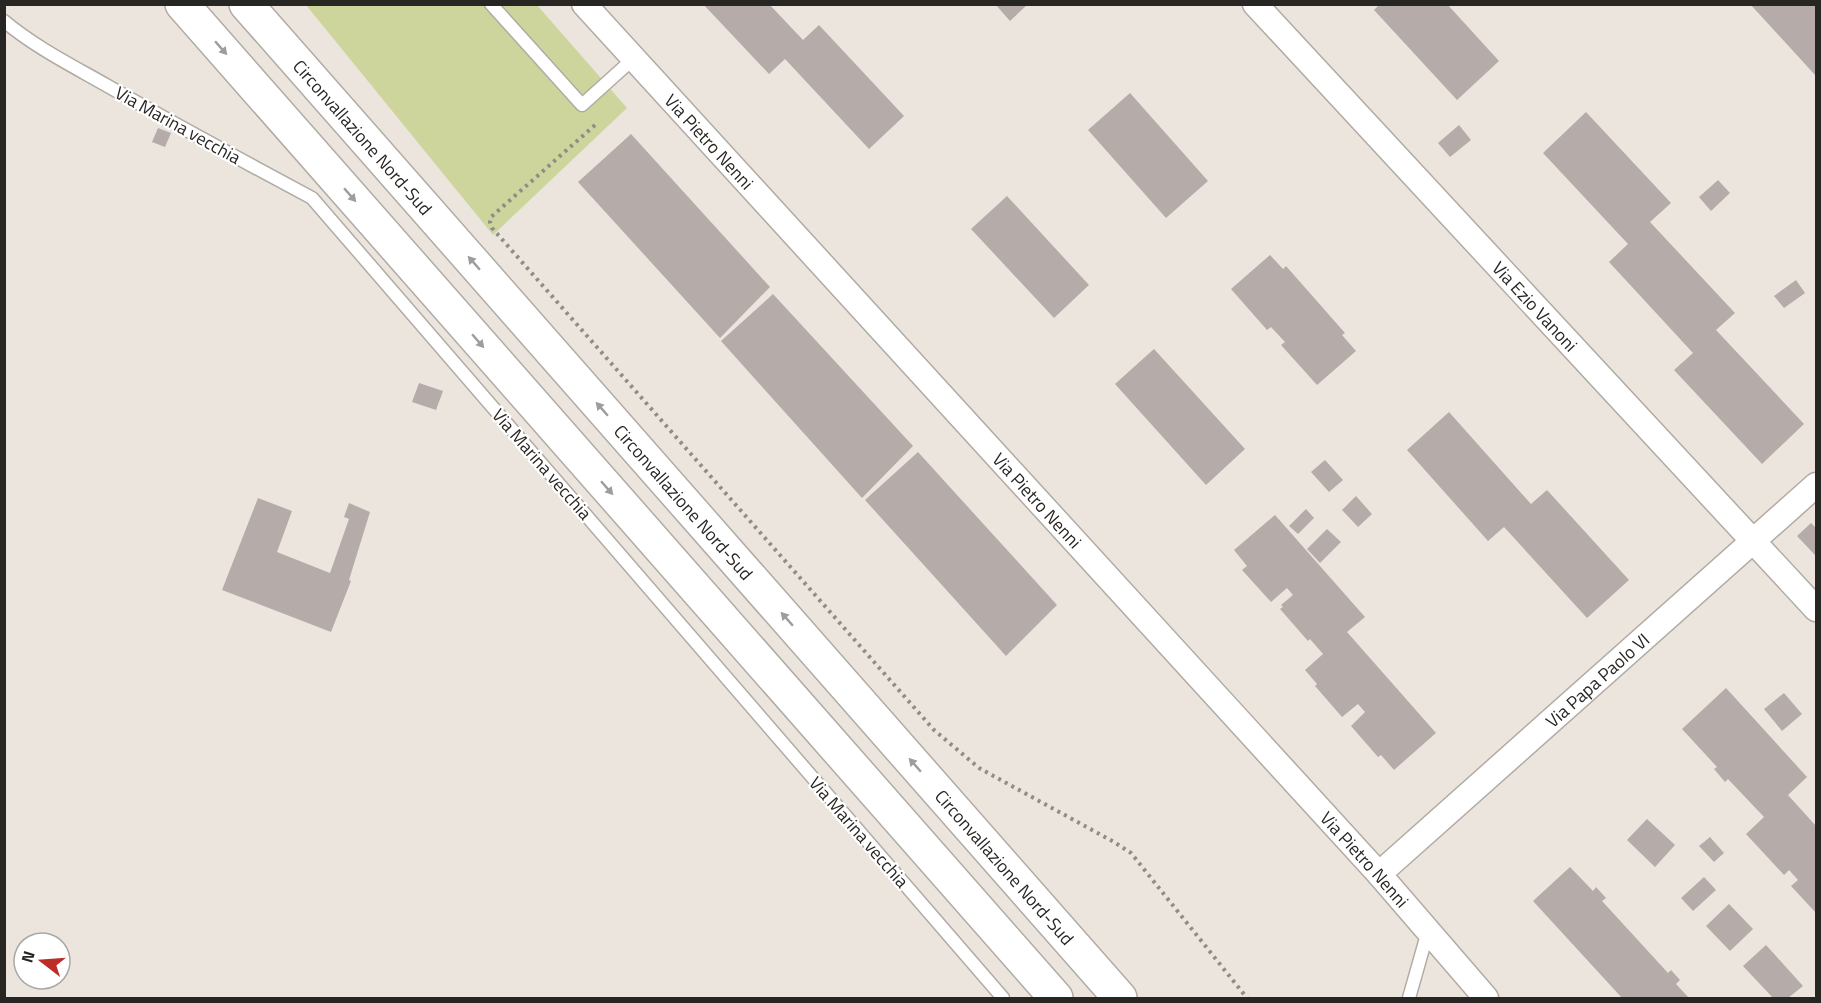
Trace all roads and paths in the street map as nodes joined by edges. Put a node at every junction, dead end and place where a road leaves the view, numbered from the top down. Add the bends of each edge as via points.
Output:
1 (182, 4) edge
2 (246, 4) edge
3 (491, 4) edge
4 (584, 4) edge
5 (1255, 4) edge
6 (4, 21) edge
7 (633, 60) junction
8 (597, 123) dead end
9 (1816, 485) edge
10 (1755, 541) junction
11 (1816, 609) edge
12 (1379, 874) junction
13 (1428, 931) junction
14 (1003, 999) edge
15 (1056, 999) edge
16 (1120, 999) edge
17 (1247, 999) edge
18 (1409, 999) edge
19 (1486, 999) edge

1 -> 15 main road
16 -> 2 main road, Circonvallazione Nord-Sud
3 - 7 lane via 582,105
4 - 7 street, Via Pietro Nenni
5 - 10 street, Via Ezio Vanoni
6 - 14 lane, Via Marina vecchia via 45,50 312,198
7 - 12 street, Via Pietro Nenni
8 - 17 path via 491,217 492,228 934,730 979,768 1131,853
9 - 10 street, Via Papa Paolo VI
10 - 11 street, Via Ezio Vanoni
10 - 12 street, Via Papa Paolo VI
12 - 13 street, Via Pietro Nenni
13 - 18 lane
13 - 19 street, Via Pietro Nenni

